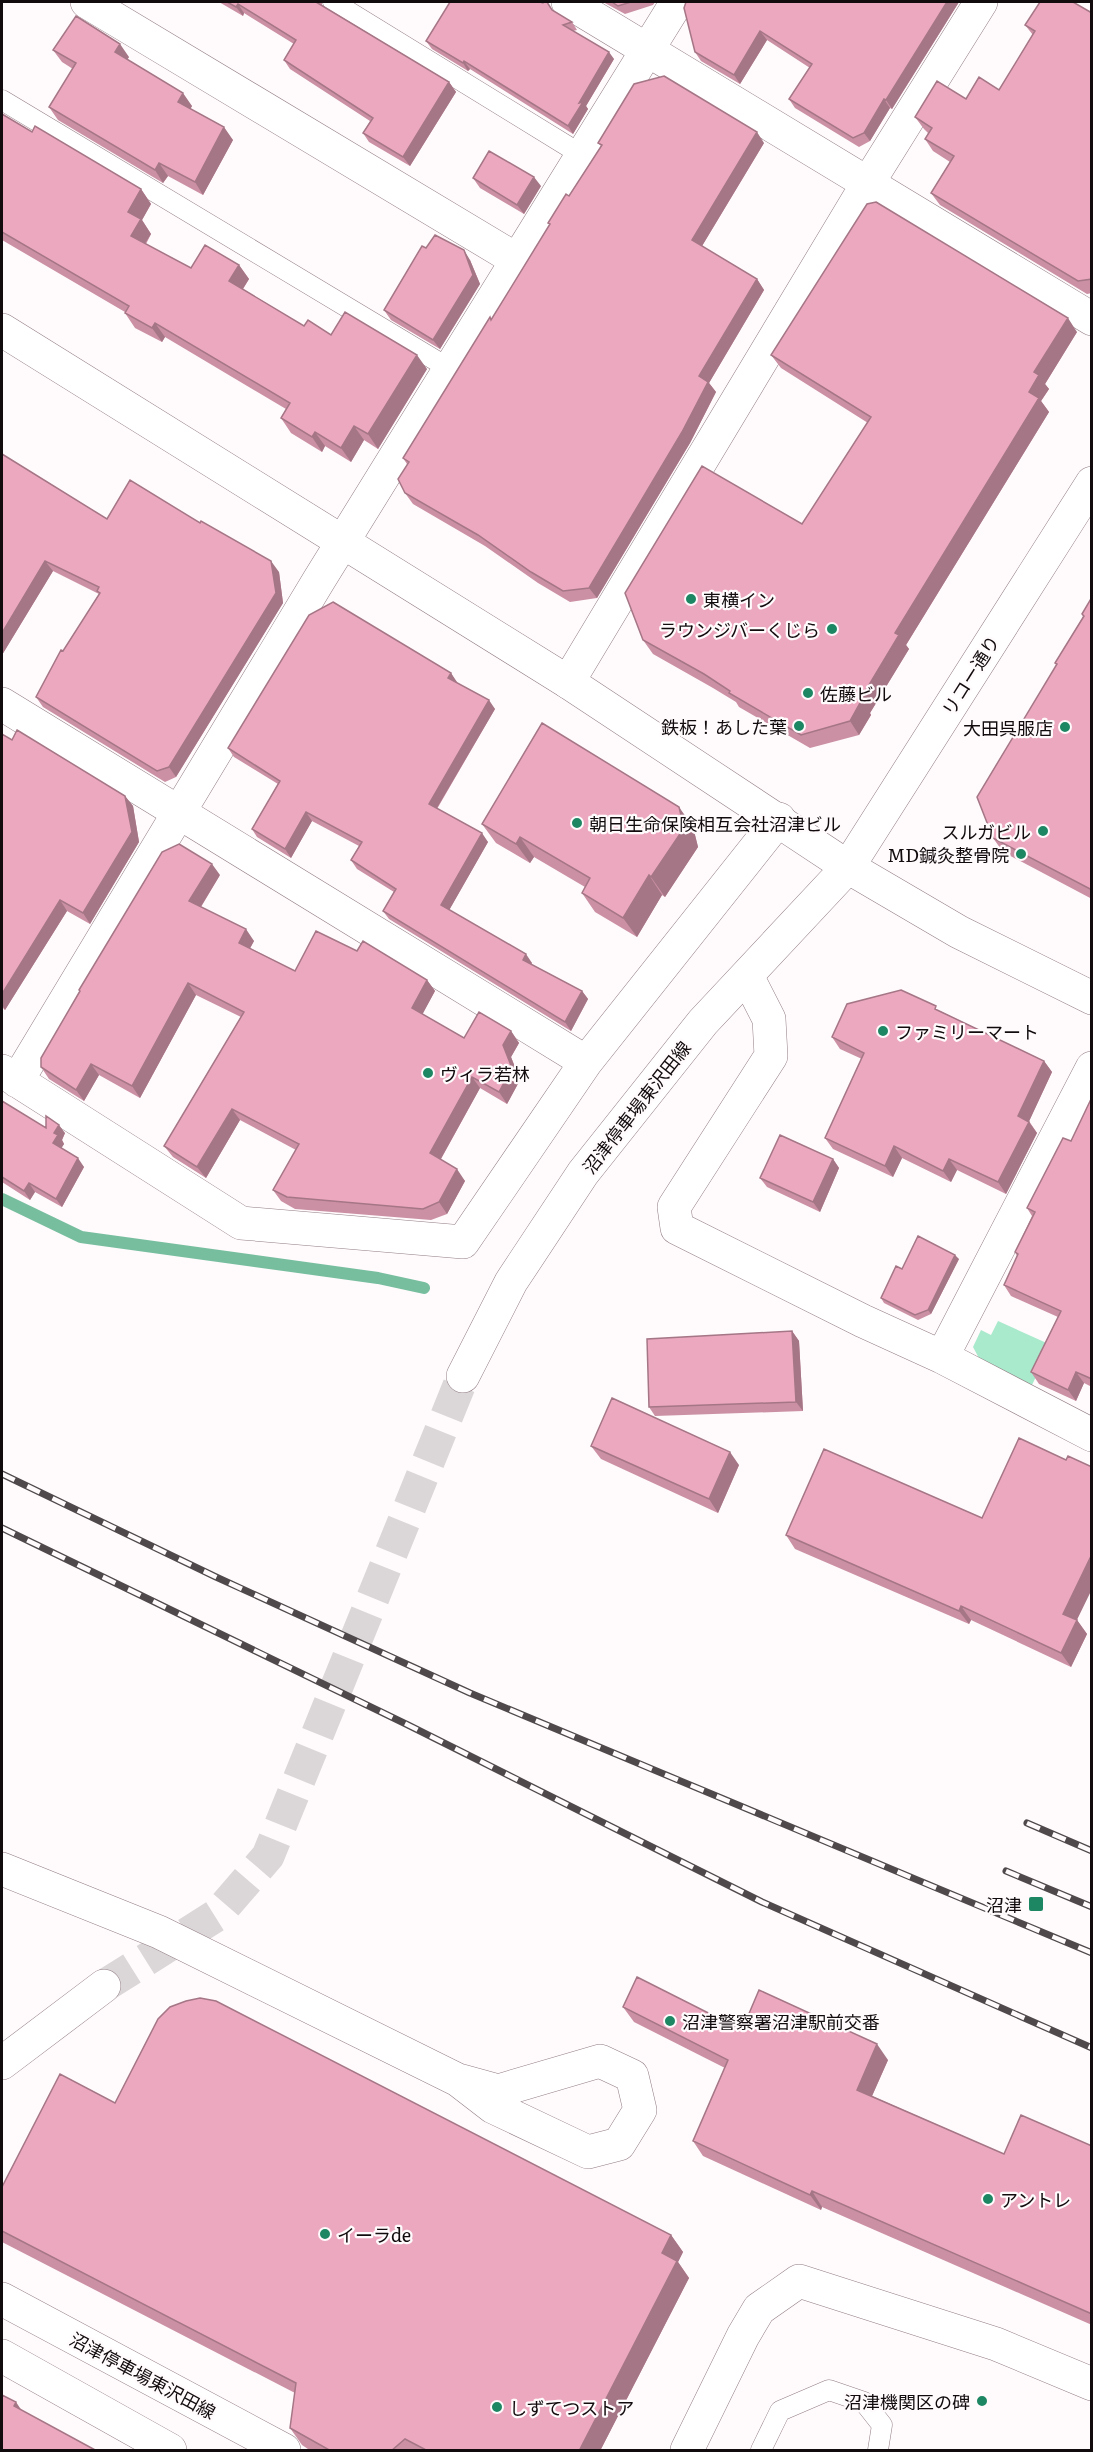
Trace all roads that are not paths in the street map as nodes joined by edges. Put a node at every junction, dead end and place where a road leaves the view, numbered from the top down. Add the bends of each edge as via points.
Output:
1 (87, 2) edge
2 (333, 2) edge
3 (568, 2) edge
4 (677, 2) edge
5 (981, 2) edge
6 (647, 50) junction
7 (2, 100) edge
8 (582, 154) junction
9 (868, 183) junction
10 (517, 260) junction
11 (1092, 319) edge
12 (2, 330) edge
13 (450, 369) junction
14 (1092, 483) edge
15 (343, 541) junction
16 (568, 682) junction
17 (2, 704) edge
18 (179, 813) junction
19 (778, 819) junction
20 (848, 867) junction
21 (747, 976) junction
22 (1092, 998) edge
23 (586, 1062) junction
24 (1092, 1068) edge
25 (9, 1076) edge
26 (942, 1357) junction
27 (463, 1376) tunnel mouth
28 (1092, 1435) edge
29 (2, 1869) edge
30 (104, 1986) tunnel mouth
31 (2, 2063) edge
32 (458, 2080) junction
33 (2, 2300) edge
34 (2, 2356) edge
35 (1092, 2384) edge
36 (170, 2451) edge
37 (284, 2451) edge
38 (687, 2451) edge
39 (761, 2451) edge
40 (878, 2451) edge

1 - 10 street
2 - 8 lane
3 - 6 street
4 - 6 street
5 - 9 street
6 - 8 street
6 - 9 street
7 - 13 lane
8 - 10 street
9 - 11 street
9 - 16 street
10 - 13 street
12 - 15 street
13 - 15 street
14 - 20 street, リコー通り
15 - 16 street
15 - 18 street
16 - 19 street
17 - 18 street
18 - 23 street
18 - 25 street
19 - 20 street
19 - 23 street
20 - 21 street, 沼津停車場東沢田線
20 - 22 street via 959,932
21 - 26 street via 769,1019 771,1056 674,1207 677,1228
21 - 27 street, 沼津停車場東沢田線 via 703,1022 583,1173 510,1282
23 - 25 street via 464,1242 241,1223
24 - 26 street
26 - 28 street
29 - 32 street via 159,1932
30 - 31 street
32 - 32 street via 498,2091 600,2061 632,2076 640,2110 619,2144 588,2152 493,2107
33 - 37 street, 沼津停車場東沢田線
34 - 36 street
35 - 38 street via 996,2344 799,2280 759,2309
39 - 40 lane via 780,2412 829,2390 864,2402 882,2425

